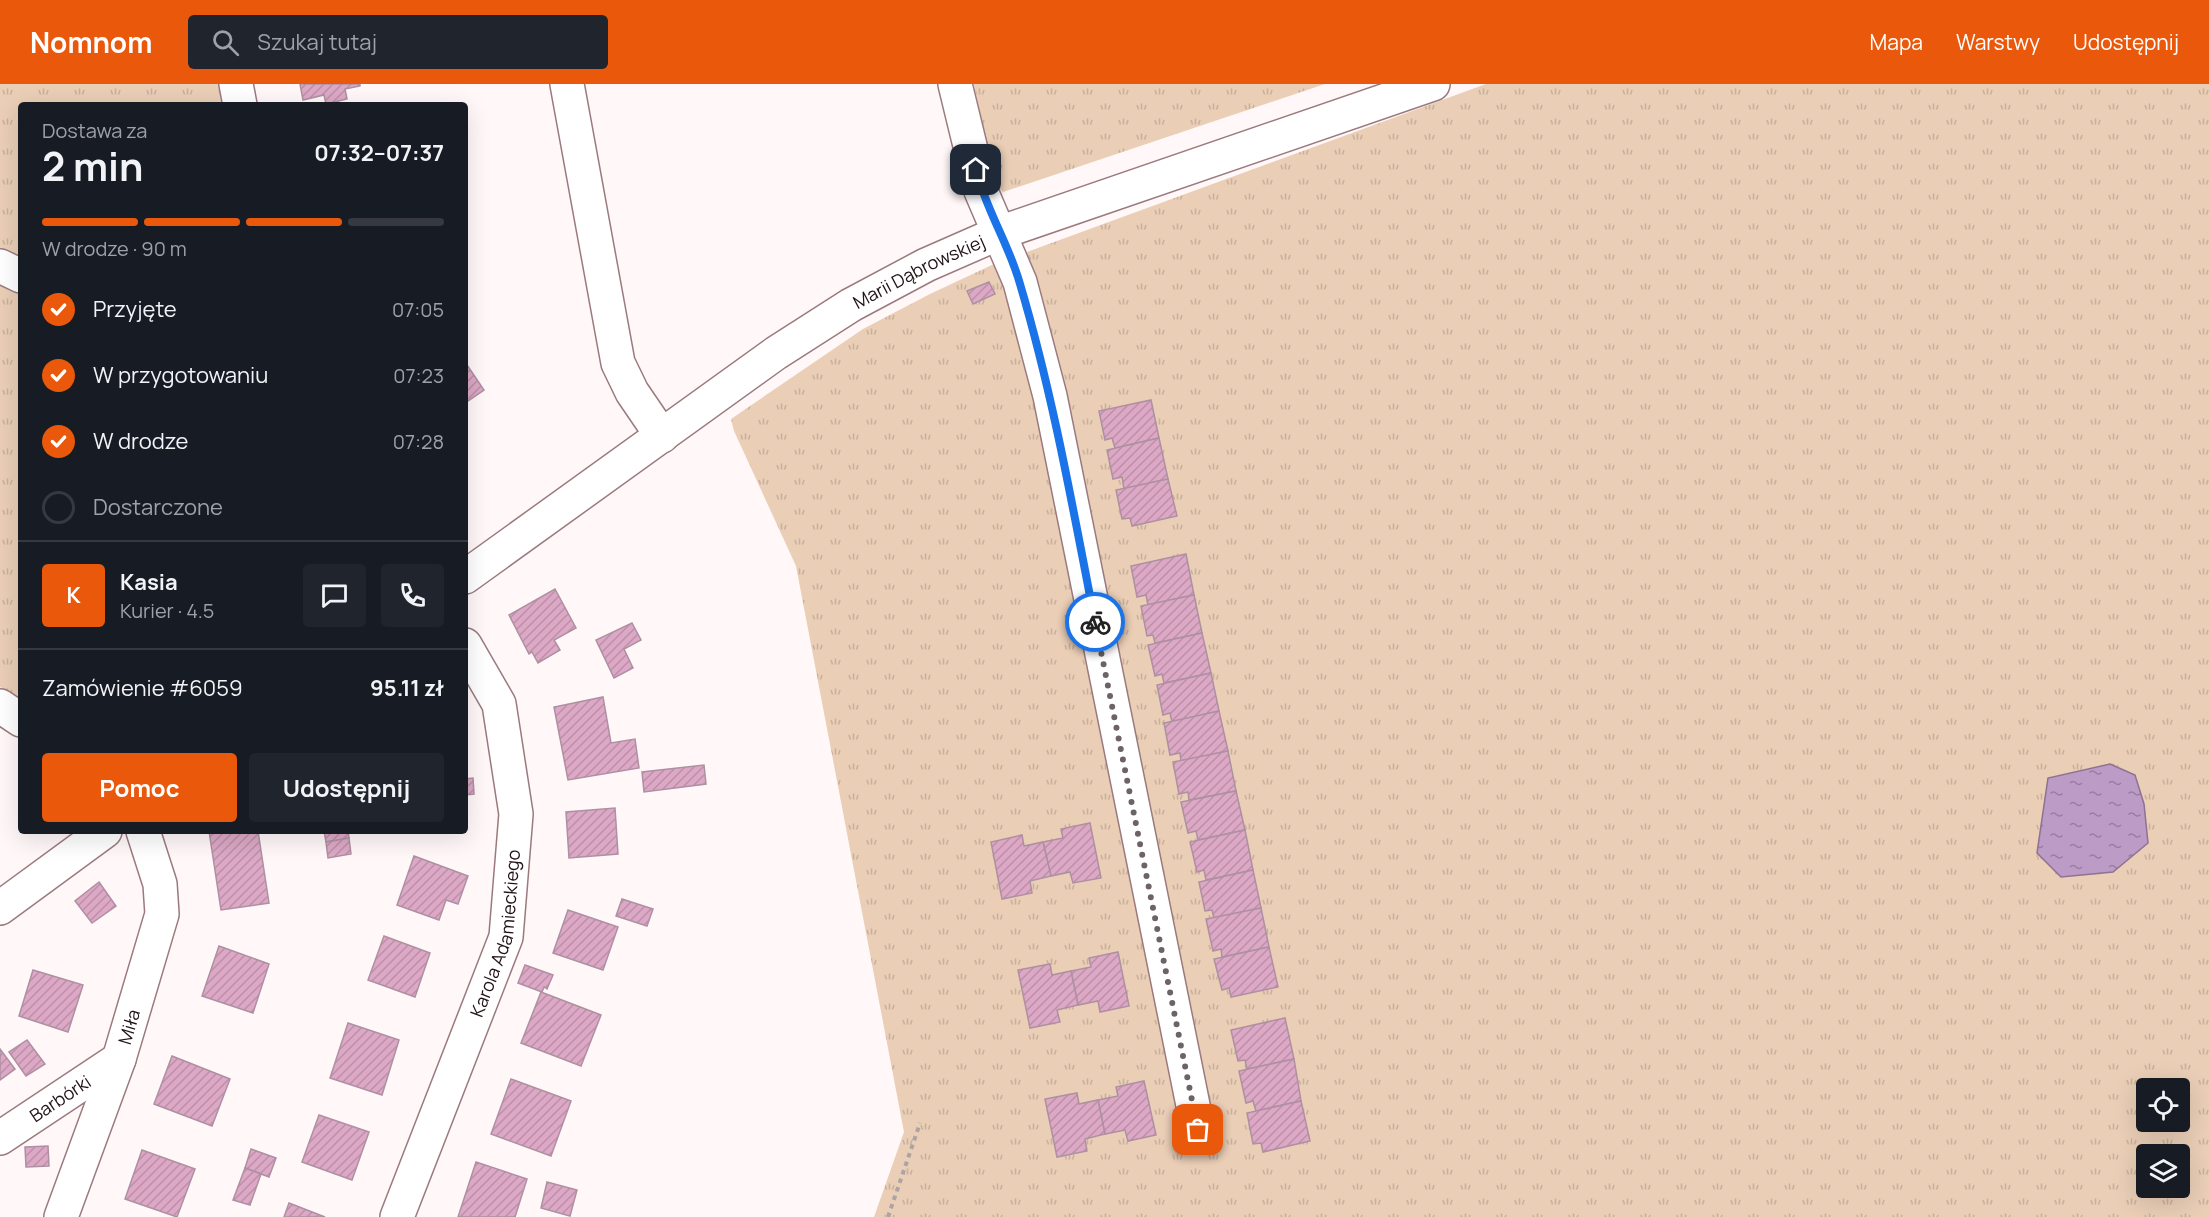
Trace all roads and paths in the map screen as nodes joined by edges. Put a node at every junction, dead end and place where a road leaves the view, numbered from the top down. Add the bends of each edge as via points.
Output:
1 (236, 84) edge
2 (567, 84) edge
3 (955, 84) edge
4 (1433, 84) edge
5 (239, 102) edge
6 (999, 233) junction
7 (0, 266) edge
8 (18, 275) edge
9 (662, 436) junction
10 (468, 575) edge
11 (468, 650) edge
12 (0, 706) edge
13 (18, 718) edge
14 (101, 834) edge
15 (144, 834) edge
16 (0, 908) edge
17 (119, 1059) junction
18 (920, 1123) dead end
19 (1198, 1130) dead end
20 (0, 1138) edge
21 (61, 1217) edge
22 (397, 1217) edge
23 (888, 1217) edge

1 - 5 street
2 - 9 street via 618,363
3 - 6 street via 981,191
4 - 6 street, Marii Dąbrowskiej
6 - 9 street, Marii Dąbrowskiej via 926,265 851,305 776,353
6 - 19 street via 1020,282 1050,396
7 - 8 street
9 - 10 street, Marii Dąbrowskiej
11 - 22 street, Karola Adamieckiego via 499,704 516,814 506,937
12 - 13 street
14 - 16 street
15 - 17 street, Miła via 160,884 162,914
17 - 20 street, Barbórki
17 - 21 street, Miła
18 - 23 path

